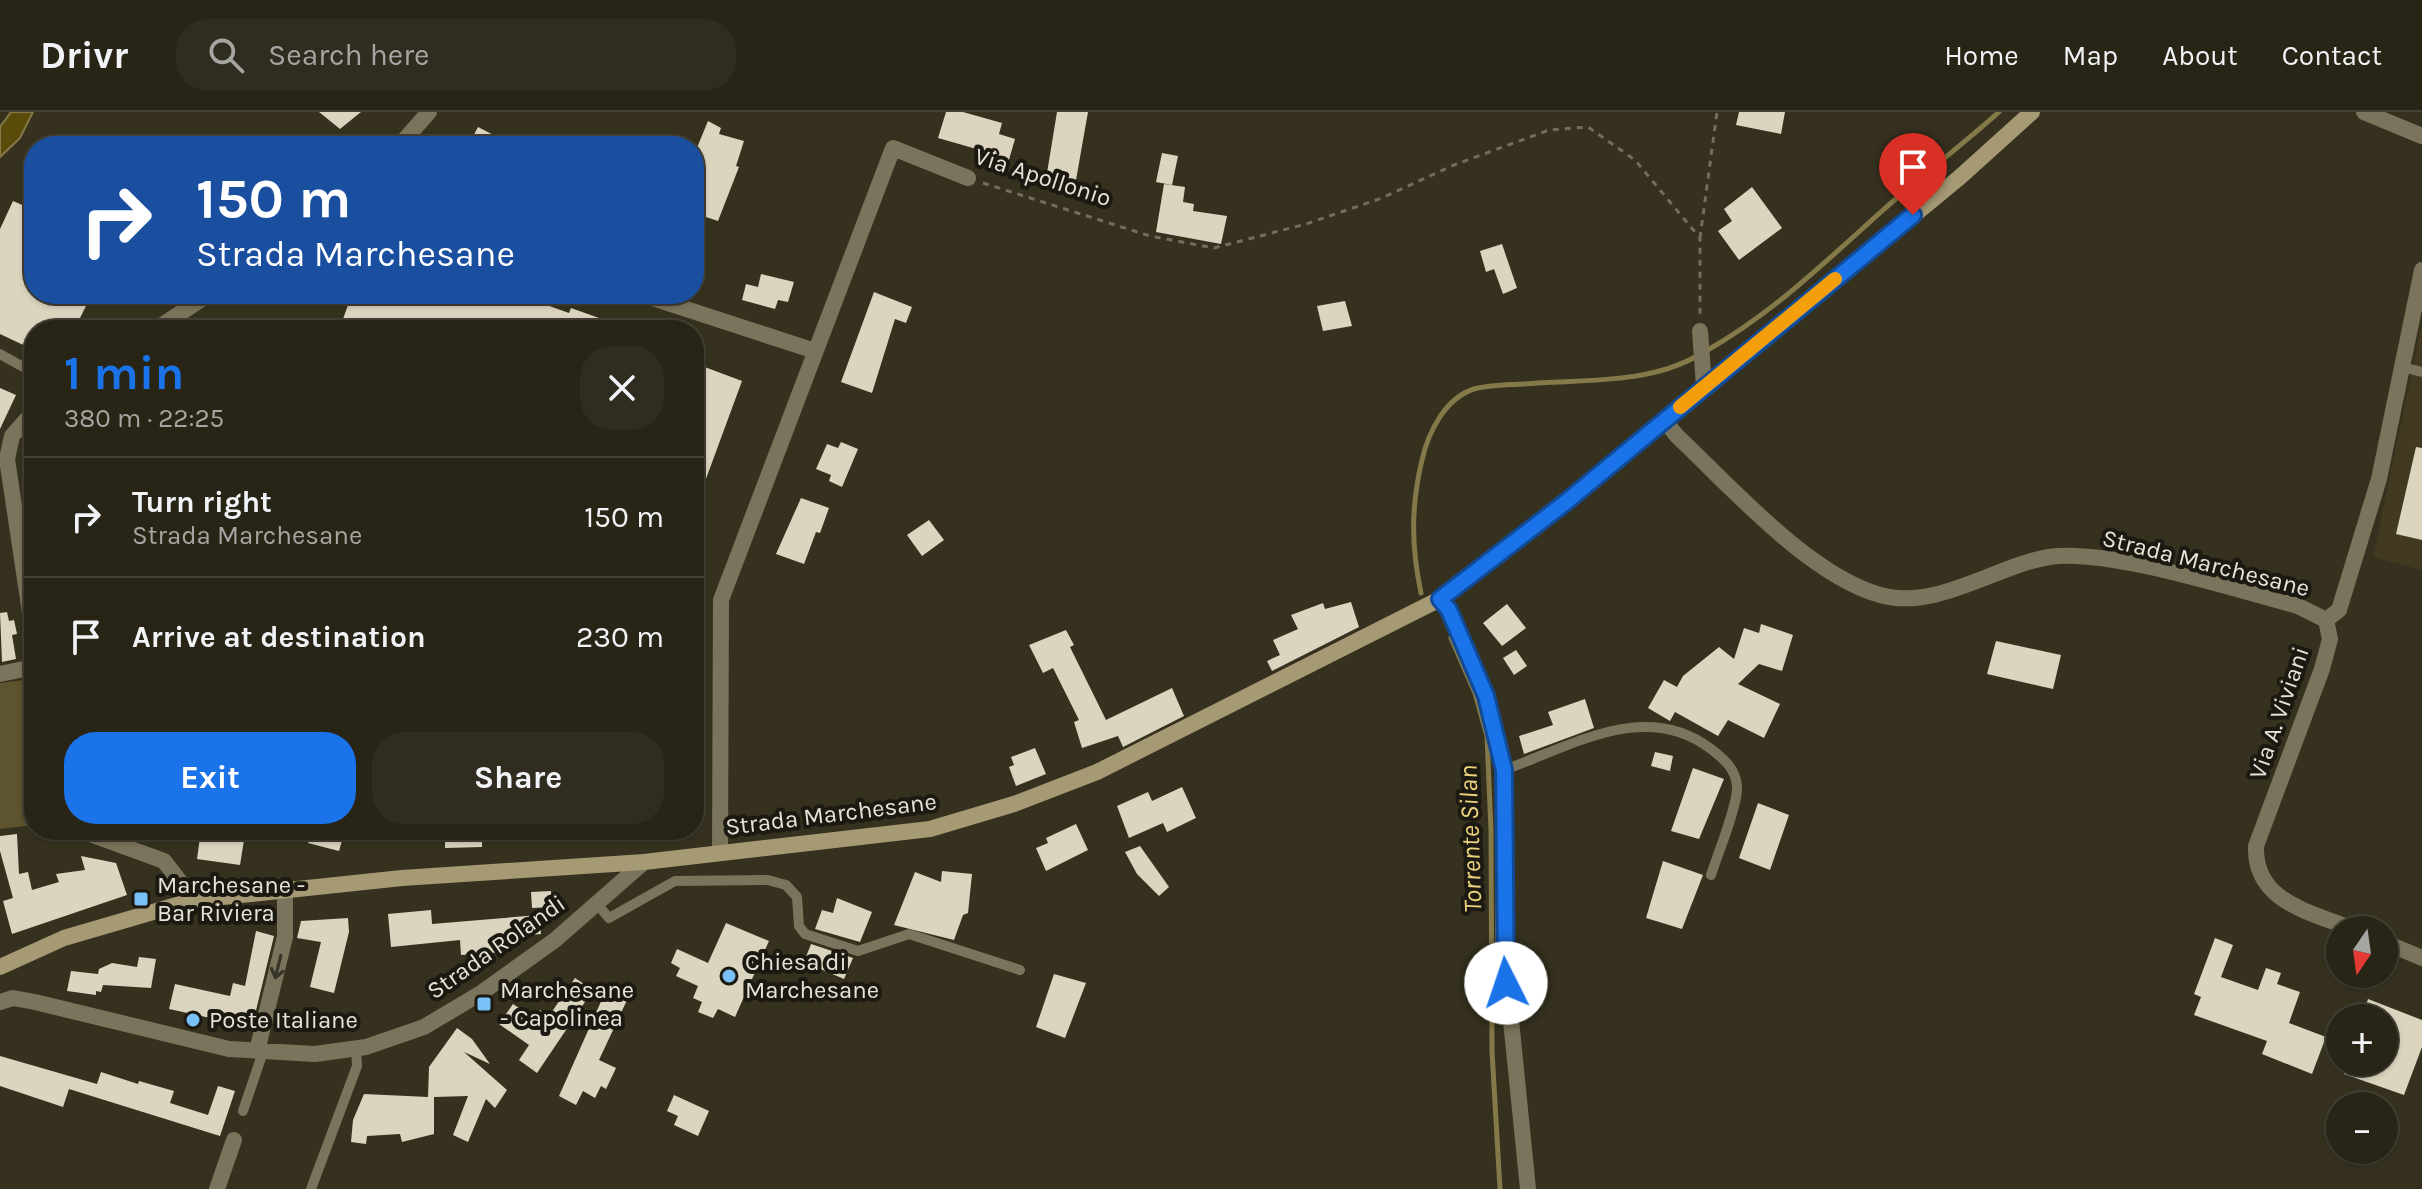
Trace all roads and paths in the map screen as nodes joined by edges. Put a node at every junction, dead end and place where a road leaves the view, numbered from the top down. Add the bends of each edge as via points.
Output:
1 (429, 112) edge
2 (1717, 112) edge
3 (2032, 112) edge
4 (2364, 112) edge
5 (408, 136) edge
6 (2422, 136) edge
7 (968, 178) joint
8 (1700, 238) junction
9 (2422, 270) edge
10 (195, 304) edge
11 (671, 304) edge
12 (173, 320) edge
13 (2416, 327) edge
14 (1700, 331) joint
15 (815, 351) junction
16 (0, 354) edge
17 (24, 367) edge
18 (2401, 367) junction
19 (2422, 372) edge
20 (1704, 386) junction
21 (1664, 420) junction
22 (24, 422) edge
23 (4, 459) edge
24 (24, 579) edge
25 (1440, 599) junction
26 (2326, 620) junction
27 (24, 669) edge
28 (0, 674) edge
29 (1504, 770) junction
30 (106, 840) edge
31 (720, 853) junction
32 (644, 862) junction
33 (1711, 875) dead end
34 (285, 890) junction
35 (194, 900) junction
36 (597, 904) junction
37 (2326, 918) edge
38 (2398, 948) edge
39 (2422, 958) edge
40 (0, 967) edge
41 (1020, 970) dead end
42 (0, 1002) edge
43 (356, 1048) junction
44 (260, 1052) junction
45 (243, 1111) dead end
46 (234, 1140) dead end
47 (217, 1189) edge
48 (311, 1189) edge
49 (1528, 1189) edge

1 - 5 street
2 - 8 path
3 - 20 main road, Strada Marchesane
4 - 6 street
7 - 8 path, Via Apollonio via 1150,236 1214,248 1382,198 1549,130 1588,127 1635,160
7 - 15 street, Via Apollonio via 893,148
8 - 14 path
9 - 13 street, Via A. Viviani
10 - 12 street
11 - 15 street
13 - 18 street, Via A. Viviani
14 - 20 street
15 - 31 street, Via Apollonio via 721,600
16 - 17 lane
18 - 19 lane
18 - 26 street, Via A. Viviani via 2360,544 2339,610
20 - 21 main road, Strada Marchesane
21 - 25 main road, Strada Marchesane
21 - 26 street, Strada Marchesane via 1823,568 1884,596 1928,595 2050,557 2094,557 2298,606
22 - 23 street
23 - 24 street
25 - 29 street via 1486,696
25 - 31 main road, Strada Marchesane via 1097,772 1014,804 930,829
26 - 37 street, Via A. Viviani via 2330,639 2322,669 2256,846 2255,865 2261,881 2282,899
27 - 28 street
29 - 33 lane via 1632,724 1671,727 1700,740 1733,770 1738,790
29 - 49 street via 1503,941
30 - 35 street via 164,861
31 - 32 main road, Strada Marchesane
32 - 34 main road, Strada Marchesane
32 - 36 street, Strada Rolandi
34 - 35 main road, Strada Marchesane
34 -> 44 street via 285,937
35 - 40 main road, Strada Marchesane via 64,938
36 - 41 lane, Strada Rolandi via 609,918 675,881 768,880 786,885 797,897 799,926 805,934 858,951 895,936 924,936
36 - 43 street, Strada Rolandi via 555,940 435,1020
38 - 39 street
42 - 44 street, Strada Rolandi via 35,1002
43 - 44 street, Strada Rolandi via 315,1054
43 - 48 lane via 357,1066
44 - 45 lane
46 - 47 street

